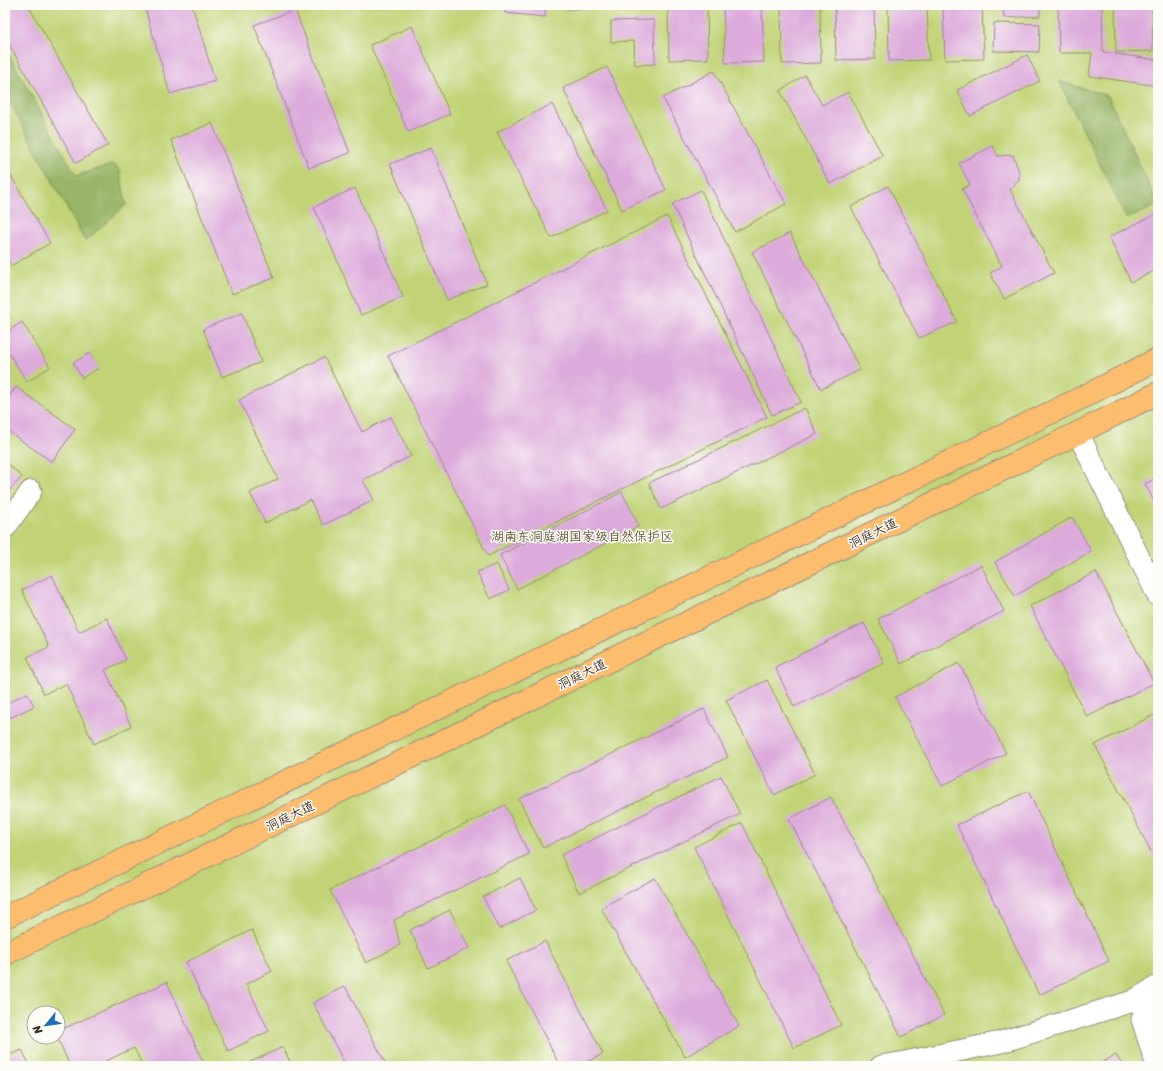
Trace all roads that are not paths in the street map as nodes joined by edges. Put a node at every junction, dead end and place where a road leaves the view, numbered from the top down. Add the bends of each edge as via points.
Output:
1 (1158, 358) edge
2 (1158, 393) edge
3 (1078, 433) junction
4 (31, 490) dead end
5 (5, 528) edge
6 (1158, 596) edge
7 (5, 917) edge
8 (5, 954) edge
9 (1158, 986) edge
10 (1158, 994) edge
11 (881, 1066) edge
12 (1158, 1066) edge

1 - 7 main road via 1072,402
2 - 3 main road, 洞庭大道
3 - 6 street
3 - 8 main road, 洞庭大道
4 - 5 street
9 - 11 street via 1133,1001 1001,1042
10 - 12 street via 1142,1019

